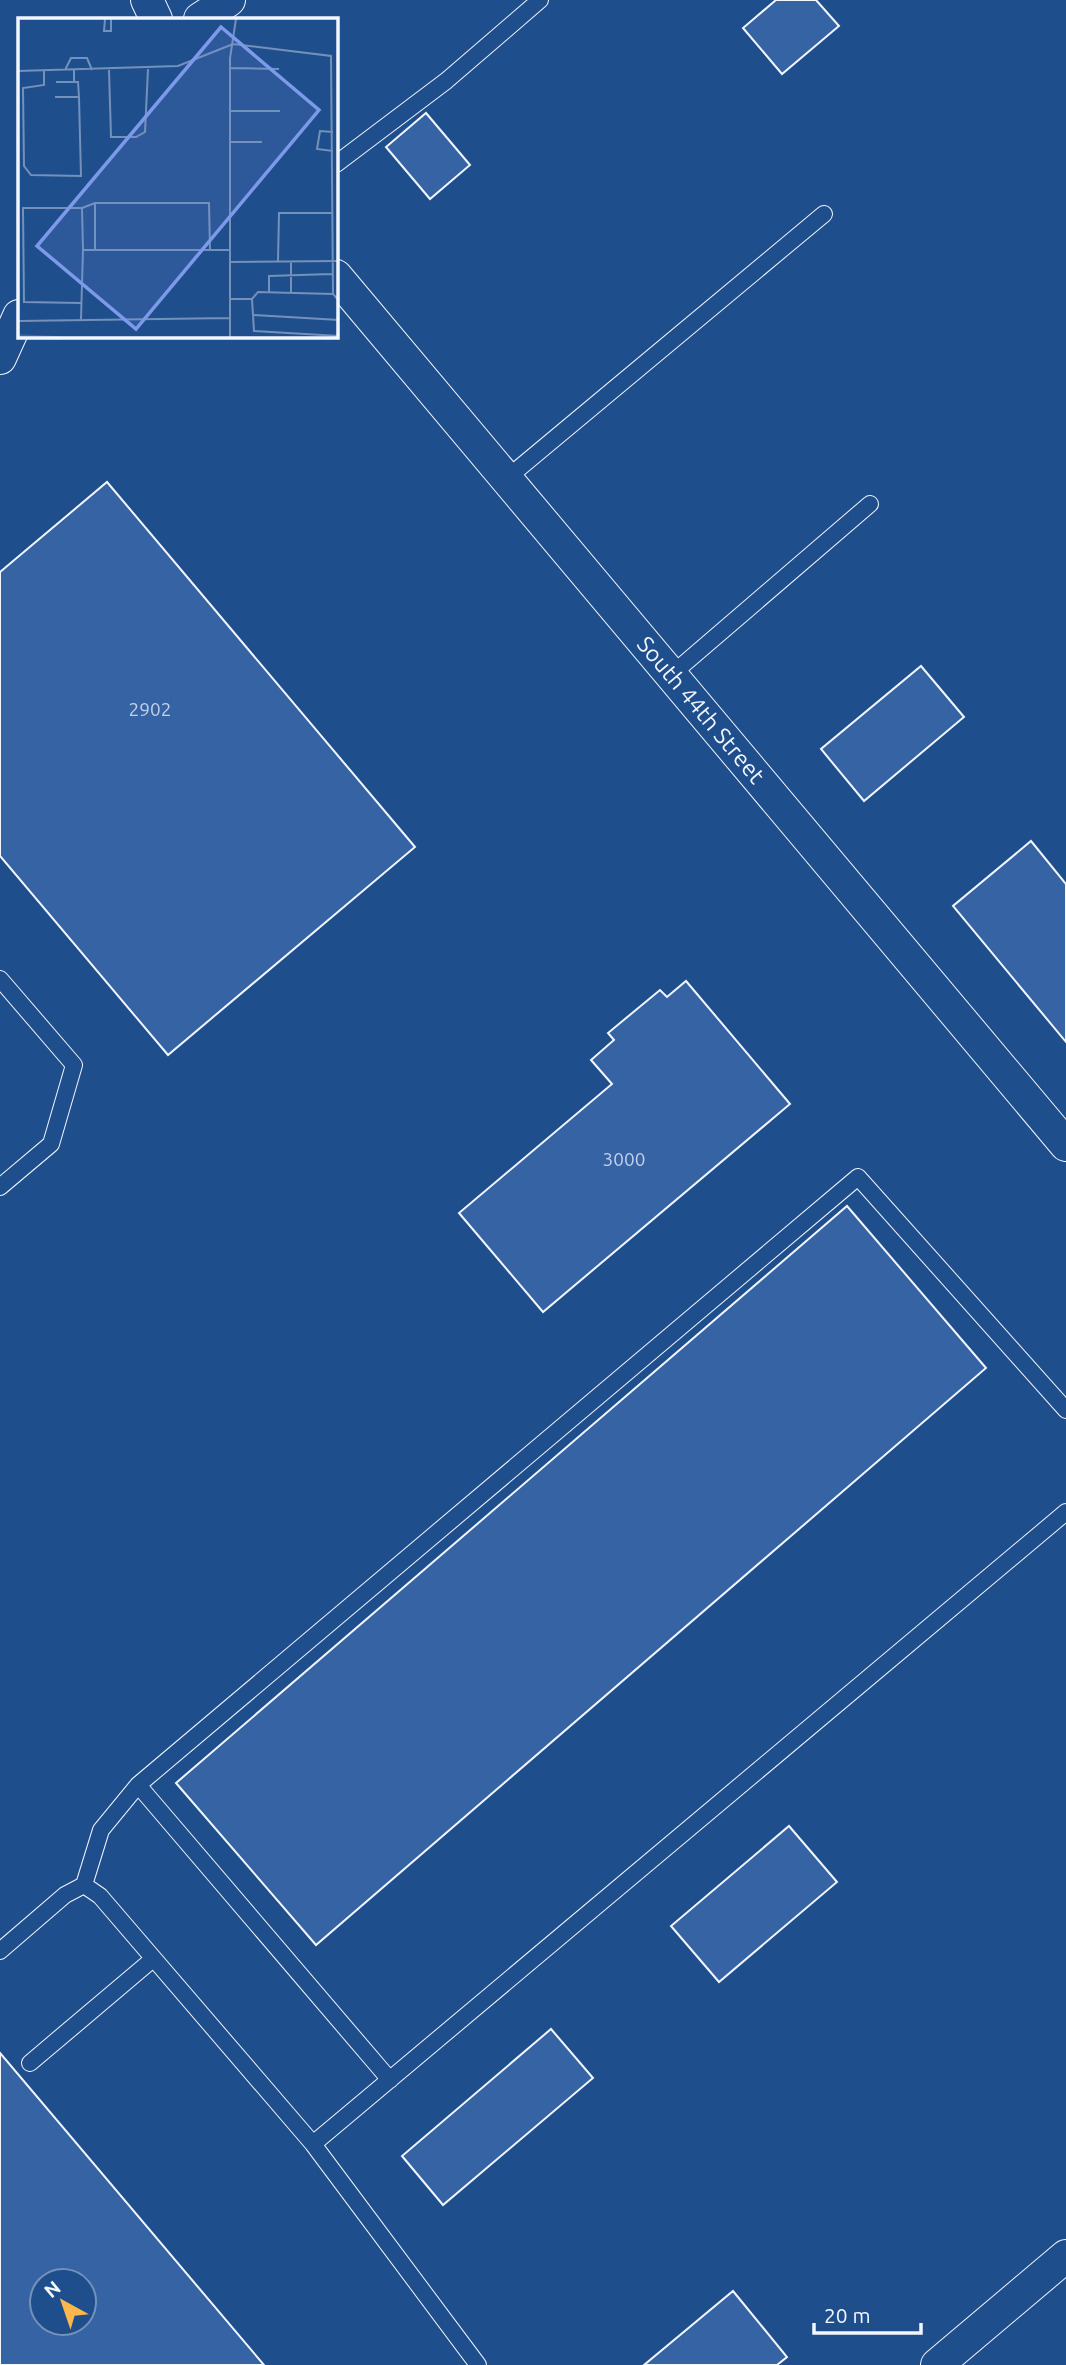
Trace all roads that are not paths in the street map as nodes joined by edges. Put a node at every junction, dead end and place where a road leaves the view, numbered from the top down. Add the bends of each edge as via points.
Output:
1 (147, 0) edge
2 (229, 0) edge
3 (540, 0) edge
4 (156, 18) edge
5 (202, 18) edge
6 (338, 162) edge
7 (824, 214) dead end
8 (338, 278) edge
9 (18, 318) edge
10 (0, 358) edge
11 (506, 478) junction
12 (870, 505) dead end
13 (671, 675) junction
14 (0, 979) edge
15 (1066, 1145) edge
16 (0, 1187) edge
17 (1066, 1410) edge
18 (1066, 1512) edge
19 (138, 1785) junction
20 (83, 1885) junction
21 (0, 1951) edge
22 (153, 1959) junction
23 (30, 2063) dead end
24 (390, 2080) junction
25 (313, 2144) junction
26 (1066, 2256) edge
27 (478, 2365) edge
28 (937, 2365) edge

1 - 4 street
2 - 5 street
3 - 6 lane via 446,81
7 - 11 lane
8 - 11 street, South 44th Street
9 - 10 street
11 - 13 street, South 44th Street
12 - 13 lane
13 - 15 street, South 44th Street
14 - 16 lane via 74,1065 51,1144
17 - 19 lane via 858,1177
18 - 24 lane
19 - 20 lane via 101,1830
19 - 24 lane
20 - 21 lane
20 - 22 lane via 100,1896
22 - 23 lane
22 - 25 lane
24 - 25 lane
25 - 27 lane
26 - 28 street

